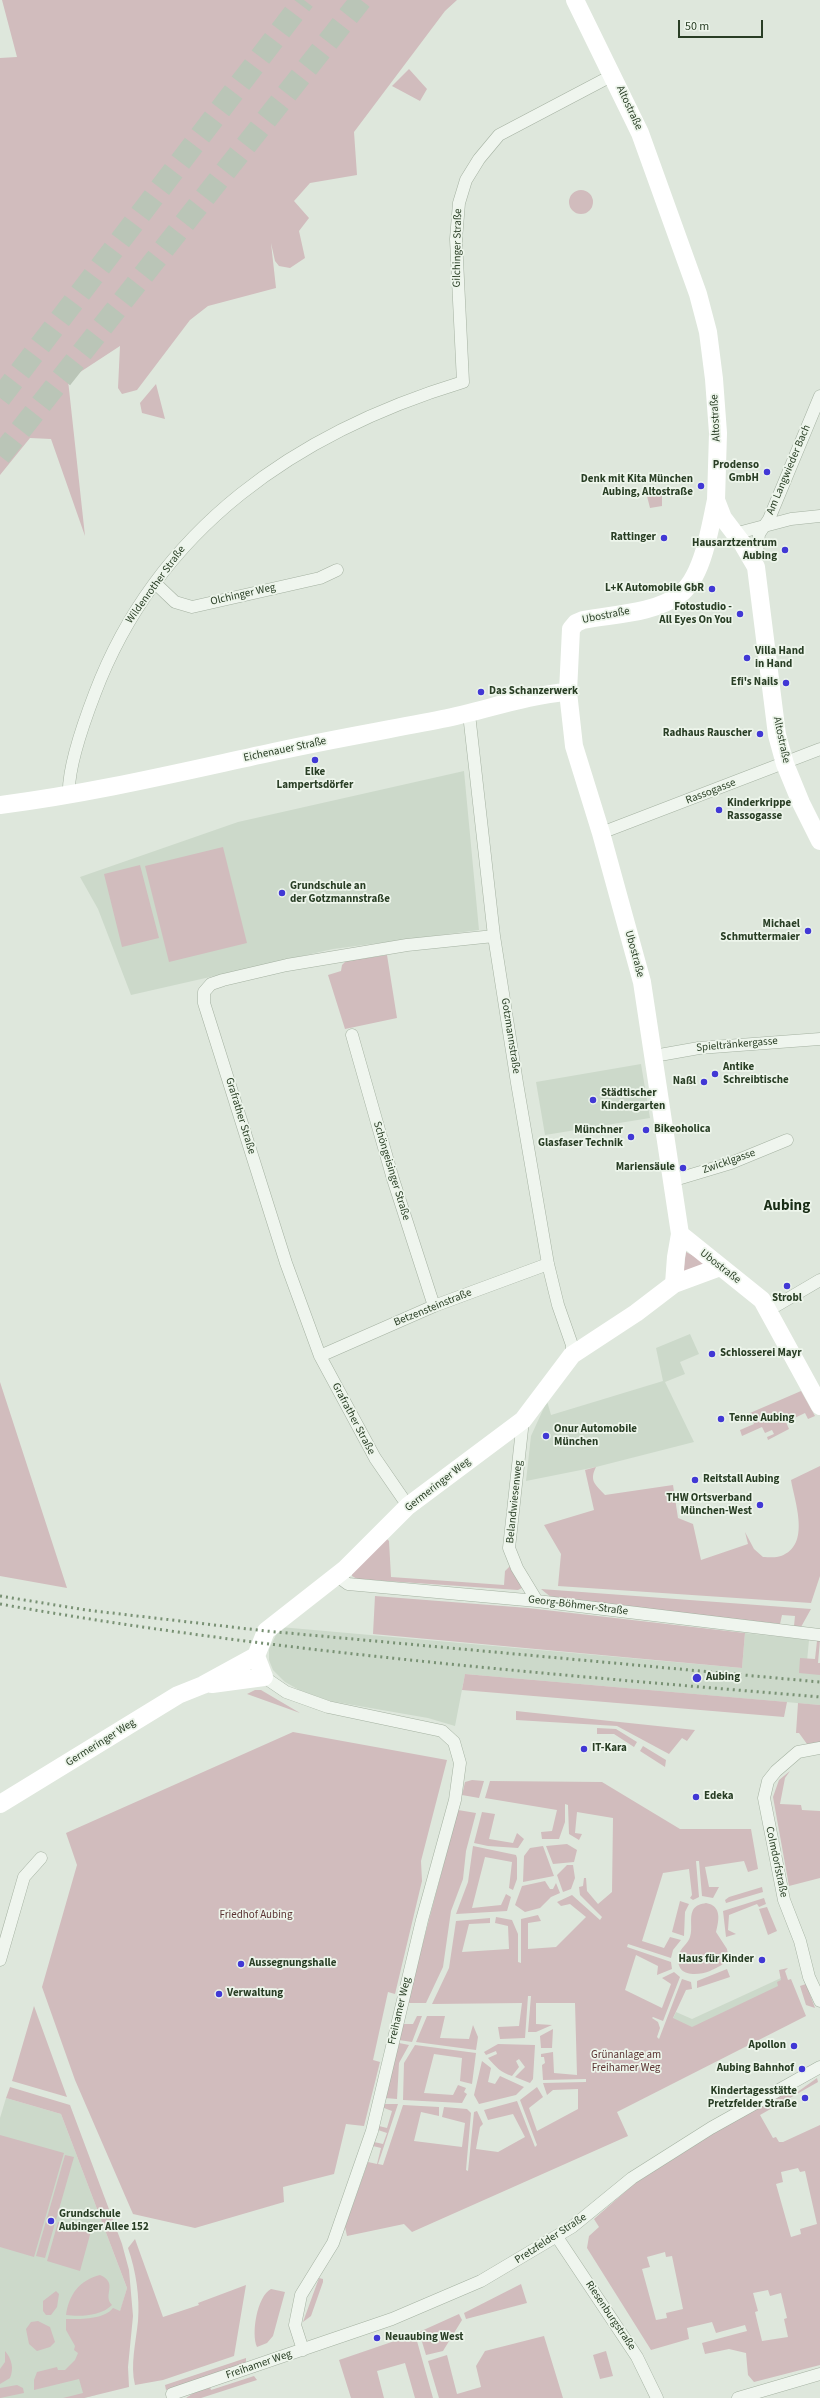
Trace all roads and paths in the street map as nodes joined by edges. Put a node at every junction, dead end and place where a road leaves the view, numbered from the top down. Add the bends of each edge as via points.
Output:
1 (575, 0) edge
2 (613, 75) junction
3 (463, 382) joint
4 (819, 399) edge
5 (716, 500) junction
6 (820, 516) edge
7 (764, 525) junction
8 (734, 534) junction
9 (708, 541) junction
10 (756, 567) junction
11 (337, 570) dead end
12 (155, 583) junction
13 (568, 692) junction
14 (469, 714) junction
15 (820, 749) edge
16 (785, 764) junction
17 (69, 796) junction
18 (0, 805) edge
19 (601, 833) junction
20 (820, 841) edge
21 (494, 936) junction
22 (352, 1035) dead end
23 (820, 1039) edge
24 (654, 1056) junction
25 (788, 1140) dead end
26 (671, 1182) junction
27 (680, 1234) junction
28 (548, 1264) junction
29 (720, 1267) junction
30 (820, 1280) edge
31 (674, 1284) junction
32 (434, 1306) junction
33 (769, 1310) junction
34 (572, 1354) junction
35 (320, 1356) junction
36 (820, 1406) edge
37 (524, 1420) junction
38 (408, 1506) junction
39 (338, 1576) junction
40 (537, 1601) junction
41 (820, 1635) edge
42 (256, 1656) junction
43 (264, 1676) junction
44 (203, 1685) junction
45 (820, 1748) edge
46 (0, 1804) edge
47 (41, 1858) dead end
48 (0, 1960) edge
49 (820, 2002) edge
50 (820, 2067) edge
51 (557, 2237) junction
52 (303, 2350) junction
53 (820, 2374) edge
54 (173, 2398) edge
55 (657, 2398) edge
56 (738, 2398) edge

1 - 2 street, Altostraße
2 - 3 street, Gilchinger Straße via 499,135 466,180 459,203 456,239
2 - 5 street, Altostraße via 640,133 686,255 708,332 718,433
3 - 12 street, Wildenrother Straße via 419,395 377,412 314,444 231,501 184,545
4 - 7 street, Am Langwieder Bach via 769,519
5 - 8 street, Altostraße via 719,511
5 - 9 street, Ubostraße
6 - 7 street
7 - 8 street
7 - 10 street, Am Langwieder Bach via 757,540
8 - 9 street
8 - 10 street, Altostraße via 746,548
9 - 13 street, Ubostraße via 690,583 680,595 655,607 576,622 571,629
10 - 16 street, Altostraße via 778,735
11 - 12 street, Olchinger Weg via 320,578 192,607 175,602
12 - 17 street, Wildenrother Straße via 134,612 109,657 80,735
13 - 14 street, Eichenauer Straße via 505,703
13 - 19 street, Ubostraße via 574,746
14 - 17 street, Eichenauer Straße
14 - 21 street, Gotzmannstraße
15 - 16 street, Rassogasse
16 - 19 street, Rassogasse
16 - 20 street, Altostraße
17 - 18 street, Eichenauer Straße
19 - 24 street, Ubostraße via 642,982
21 - 28 street, Gotzmannstraße
21 - 35 street, Grafrather Straße via 407,945 287,965 223,980 211,984 204,992 204,1003 286,1263
22 - 32 street, Schöngeisinger Straße via 393,1179
23 - 24 street, Spieltränkergasse via 712,1047
24 - 26 street, Ubostraße
25 - 26 street, Zwicklgasse via 731,1163
26 - 27 street, Ubostraße
27 - 29 street, Ubostraße
27 - 31 street
28 - 32 street, Betzensteinstraße
28 - 34 street, Gotzmannstraße via 572,1346
29 - 31 street, Germeringer Weg
29 - 33 street, Ubostraße via 762,1300
30 - 33 street
31 - 34 street, Germeringer Weg via 636,1313
32 - 35 street, Betzensteinstraße
33 - 36 street, Ubostraße
34 - 37 street, Germeringer Weg
35 - 38 street, Grafrather Straße via 375,1458
37 - 38 street, Germeringer Weg
37 - 40 street, Belandwiesenweg via 510,1548 516,1568
38 - 39 street, Germeringer Weg
39 - 40 street, Georg-Böhmer-Straße via 348,1584
39 - 42 street, Germeringer Weg via 266,1631
40 - 41 street, Georg-Böhmer-Straße
42 - 43 street
42 - 44 street, Germeringer Weg
43 - 44 street, Germeringer Weg
43 - 52 street, Freihamer Weg via 286,1692 328,1707 442,1731 454,1742 460,1763 455,1800 422,1920 372,2131 336,2235 301,2295 295,2325
44 - 46 street, Germeringer Weg via 178,1695
45 - 49 street, Colmdorfstraße via 798,1752 776,1770 768,1781 764,1798 784,1900 809,1977
47 - 48 street via 24,1877
50 - 51 street, Pretzfelder Straße via 722,2121 632,2178 586,2217
51 - 52 street, Pretzfelder Straße via 481,2281 427,2306
51 - 55 street, Riesenburgstraße via 637,2357
52 - 54 street, Freihamer Weg via 172,2394
53 - 56 street

